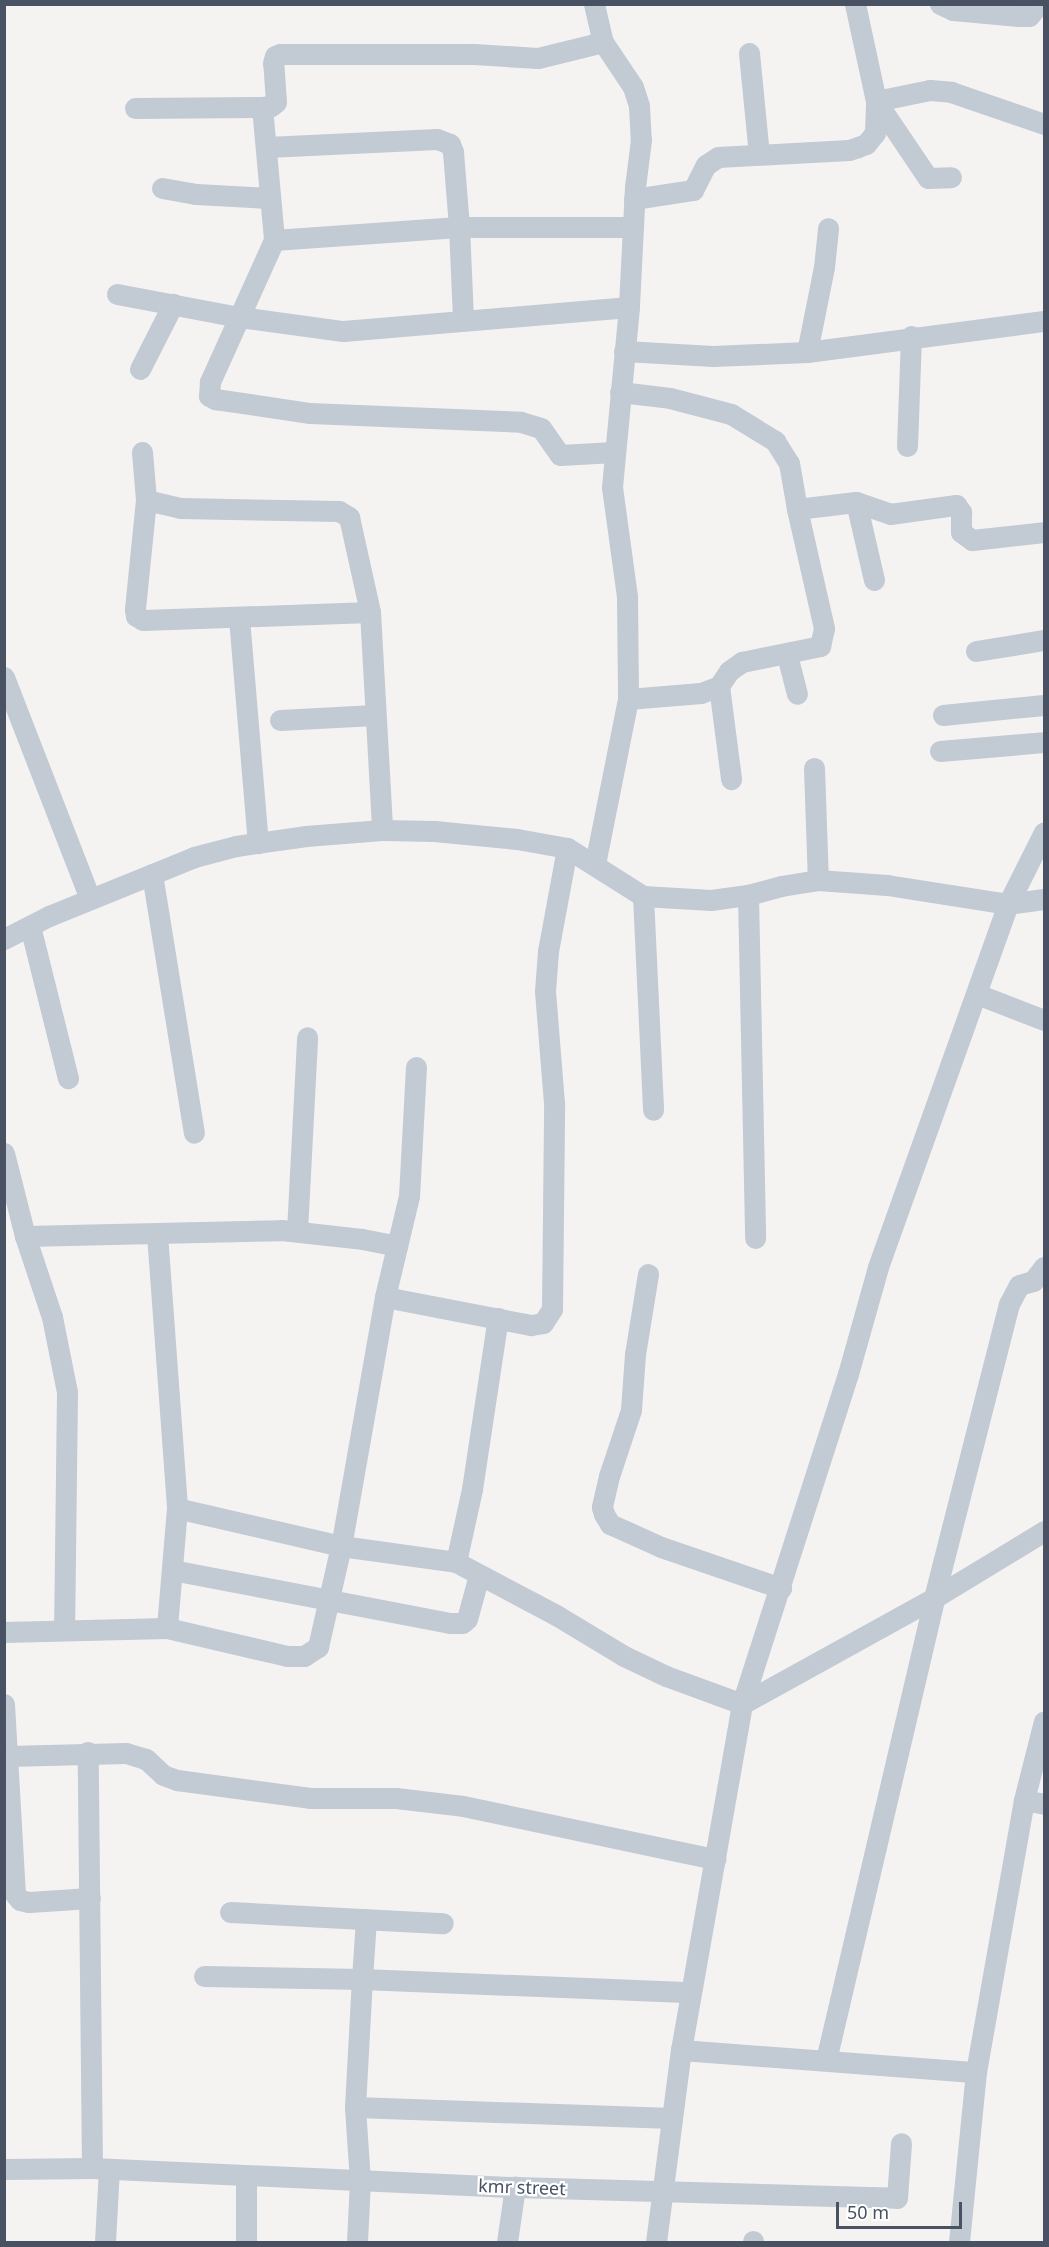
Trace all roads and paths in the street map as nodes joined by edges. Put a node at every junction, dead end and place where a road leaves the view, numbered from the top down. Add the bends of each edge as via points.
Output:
1 (594, 4) edge
2 (855, 4) edge
3 (940, 4) edge
4 (1039, 4) edge
5 (603, 42) junction
6 (749, 53) dead end
7 (876, 101) junction
8 (262, 106) junction
9 (135, 108) dead end
10 (1044, 124) edge
11 (267, 147) junction
12 (759, 155) junction
13 (951, 177) dead end
14 (162, 188) dead end
15 (270, 198) junction
16 (634, 199) junction
17 (459, 227) junction
18 (633, 227) junction
19 (828, 228) dead end
20 (274, 240) junction
21 (117, 294) dead end
22 (173, 304) junction
23 (629, 307) junction
24 (239, 317) junction
25 (463, 320) junction
26 (1044, 321) edge
27 (910, 336) junction
28 (624, 351) junction
29 (807, 352) junction
30 (140, 369) dead end
31 (620, 393) junction
32 (907, 446) dead end
33 (142, 452) dead end
34 (614, 452) junction
35 (146, 500) junction
36 (856, 502) junction
37 (797, 509) junction
38 (1044, 532) edge
39 (874, 580) dead end
40 (370, 612) junction
41 (239, 618) junction
42 (1044, 640) edge
43 (976, 651) dead end
44 (787, 655) junction
45 (4, 677) edge
46 (719, 686) junction
47 (797, 694) dead end
48 (628, 699) junction
49 (1044, 705) edge
50 (943, 715) dead end
51 (374, 716) junction
52 (280, 720) dead end
53 (1044, 742) edge
54 (940, 751) dead end
55 (814, 768) dead end
56 (731, 779) dead end
57 (382, 830) junction
58 (1044, 832) edge
59 (258, 843) junction
60 (567, 848) junction
61 (595, 864) junction
62 (152, 874) junction
63 (819, 880) junction
64 (748, 895) junction
65 (643, 896) junction
66 (90, 899) junction
67 (1044, 899) edge
68 (1008, 904) junction
69 (30, 926) junction
70 (4, 939) edge
71 (977, 994) junction
72 (1044, 1020) edge
73 (307, 1037) dead end
74 (416, 1067) dead end
75 (68, 1078) dead end
76 (653, 1110) dead end
77 (194, 1133) dead end
78 (4, 1153) edge
79 (297, 1231) junction
80 (157, 1233) junction
81 (25, 1236) junction
82 (755, 1238) dead end
83 (397, 1246) junction
84 (1044, 1266) edge
85 (648, 1274) dead end
86 (386, 1297) junction
87 (498, 1318) junction
88 (177, 1508) junction
89 (1044, 1531) edge
90 (341, 1546) junction
91 (456, 1562) junction
92 (172, 1570) junction
93 (479, 1575) junction
94 (781, 1588) junction
95 (934, 1598) junction
96 (329, 1599) junction
97 (167, 1628) junction
98 (64, 1629) junction
99 (4, 1632) edge
100 (4, 1704) edge
101 (742, 1704) junction
102 (1044, 1721) edge
103 (88, 1752) junction
104 (8, 1756) junction
105 (1034, 1802) edge
106 (715, 1858) junction
107 (90, 1898) junction
108 (230, 1912) dead end
109 (366, 1919) junction
110 (443, 1923) dead end
111 (204, 1976) dead end
112 (362, 1979) junction
113 (691, 1992) junction
114 (681, 2050) junction
115 (826, 2060) junction
116 (976, 2072) junction
117 (355, 2108) junction
118 (672, 2118) junction
119 (901, 2143) dead end
120 (4, 2169) edge
121 (100, 2169) junction
122 (246, 2177) junction
123 (360, 2181) junction
124 (515, 2187) junction
125 (662, 2192) junction
126 (105, 2242) edge
127 (246, 2242) edge
128 (357, 2242) edge
129 (507, 2242) edge
130 (656, 2242) edge
131 (959, 2242) edge

1 - 5 street
2 - 7 street
3 - 4 street via 953,10 1029,16
5 - 8 street via 538,58 474,54 279,54 273,63 276,102
5 - 16 street via 633,87 639,106 641,140
6 - 12 street
7 - 10 street via 930,90 951,92
7 - 12 street via 875,133 866,144 849,150
7 - 13 street via 928,178
8 - 9 street
8 - 11 street
11 - 15 street
11 - 17 street via 445,141 453,152
12 - 16 street via 718,158 706,165 693,190
14 - 15 street
15 - 20 street
16 - 18 street
17 - 18 street
17 - 20 street
17 - 25 street
18 - 23 street
19 - 29 street
20 - 24 street
21 - 22 street
22 - 24 street
22 - 30 street
23 - 25 street
23 - 28 street
24 - 25 street via 343,331
24 - 34 street via 210,382 210,396 215,399 310,412 521,422 541,428 560,455
26 - 27 street
27 - 29 street
27 - 32 street
28 - 29 street via 712,356
28 - 31 street
31 - 34 street
31 - 37 street via 670,398 731,414 753,425 783,451 789,463
33 - 35 street
34 - 48 street via 612,487 627,597
35 - 40 street via 180,508 344,512 352,522
35 - 41 street via 136,616 143,620
36 - 37 street
36 - 38 street via 890,514 956,505 961,512 962,532 972,540
36 - 39 street
37 - 44 street via 824,637 820,646
40 - 41 street
40 - 51 street
41 - 59 street
42 - 43 street
44 - 46 street via 742,662 729,671
44 - 47 street
45 - 66 street
46 - 48 street via 701,693
46 - 56 street
48 - 61 street
49 - 50 street
51 - 52 street
51 - 57 street
53 - 54 street
55 - 63 street
57 - 59 street
57 - 60 street via 506,837
58 - 68 street
59 - 62 street via 194,857
60 - 61 street
60 - 87 street via 548,951 545,991 554,1103 552,1309 543,1323 531,1325
61 - 65 street
62 - 66 street
62 - 77 street
63 - 64 street
63 - 68 street via 887,885
64 - 65 street via 711,900
64 - 82 street
65 - 76 street
66 - 69 street
67 - 68 street
68 - 71 street
69 - 70 street
69 - 75 street
71 - 72 street
71 - 94 street via 878,1267
73 - 79 street
74 - 83 street via 409,1196
78 - 81 street
79 - 80 street
79 - 83 street
80 - 81 street
80 - 88 street
81 - 98 street via 52,1317 67,1392
83 - 86 street
84 - 95 street via 1033,1281 1019,1285 1009,1304
85 - 94 street via 631,1410 609,1476 604,1514 610,1524 660,1547
86 - 87 street
86 - 90 street
87 - 91 street
88 - 90 street
88 - 92 street
89 - 95 street
90 - 91 street
90 - 96 street
91 - 93 street
92 - 96 street
92 - 97 street
93 - 96 street via 467,1619 462,1623
93 - 101 street via 624,1656
94 - 101 street
95 - 101 street
95 - 115 street
96 - 97 street via 318,1647 304,1656 287,1656
97 - 98 street
98 - 99 street
100 - 104 street
101 - 106 street
102 - 105 street
103 - 104 street
103 - 106 street via 126,1753 146,1759 163,1775 177,1780 310,1798 396,1798 464,1806
103 - 107 street
104 - 107 street via 15,1894 29,1902
105 - 116 street
106 - 113 street
107 - 121 street
108 - 109 street
109 - 110 street
109 - 112 street
111 - 112 street
112 - 113 street
112 - 117 street
113 - 114 street
114 - 115 street
114 - 118 street
115 - 116 street
116 - 131 street
117 - 118 street
117 - 123 street
118 - 125 street
119 - 125 street, kmr street via 897,2198
120 - 121 street, kmr street
121 - 122 street, kmr street
121 - 126 street
122 - 123 street, kmr street
122 - 127 street
123 - 124 street, kmr street
123 - 128 street
124 - 125 street, kmr street
124 - 129 street
125 - 130 street

